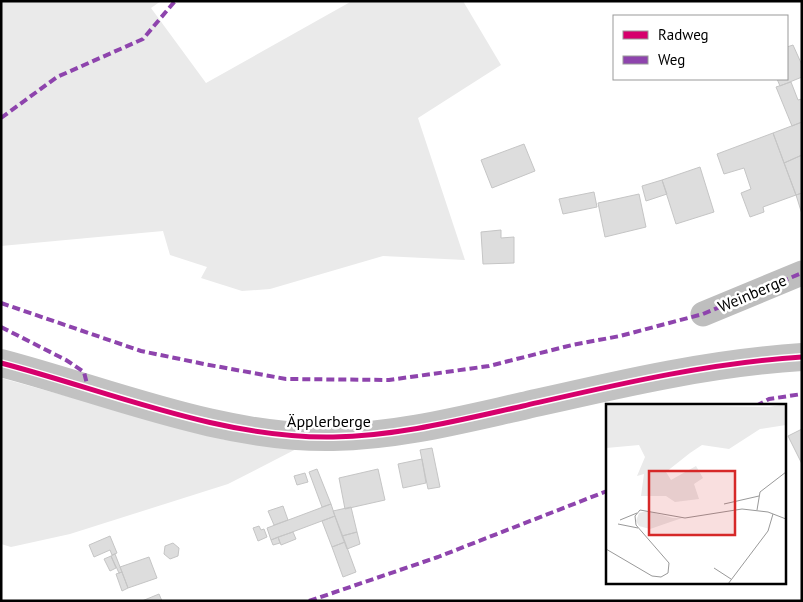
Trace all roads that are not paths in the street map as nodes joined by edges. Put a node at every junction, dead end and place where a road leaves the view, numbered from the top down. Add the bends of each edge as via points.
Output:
1 (802, 273) edge
2 (703, 314) dead end
3 (802, 357) edge
4 (1, 363) edge

1 - 2 street, Weinberge
3 - 4 street, Äpplerberge via 660,374 434,426 393,433 332,437 261,432 220,425

